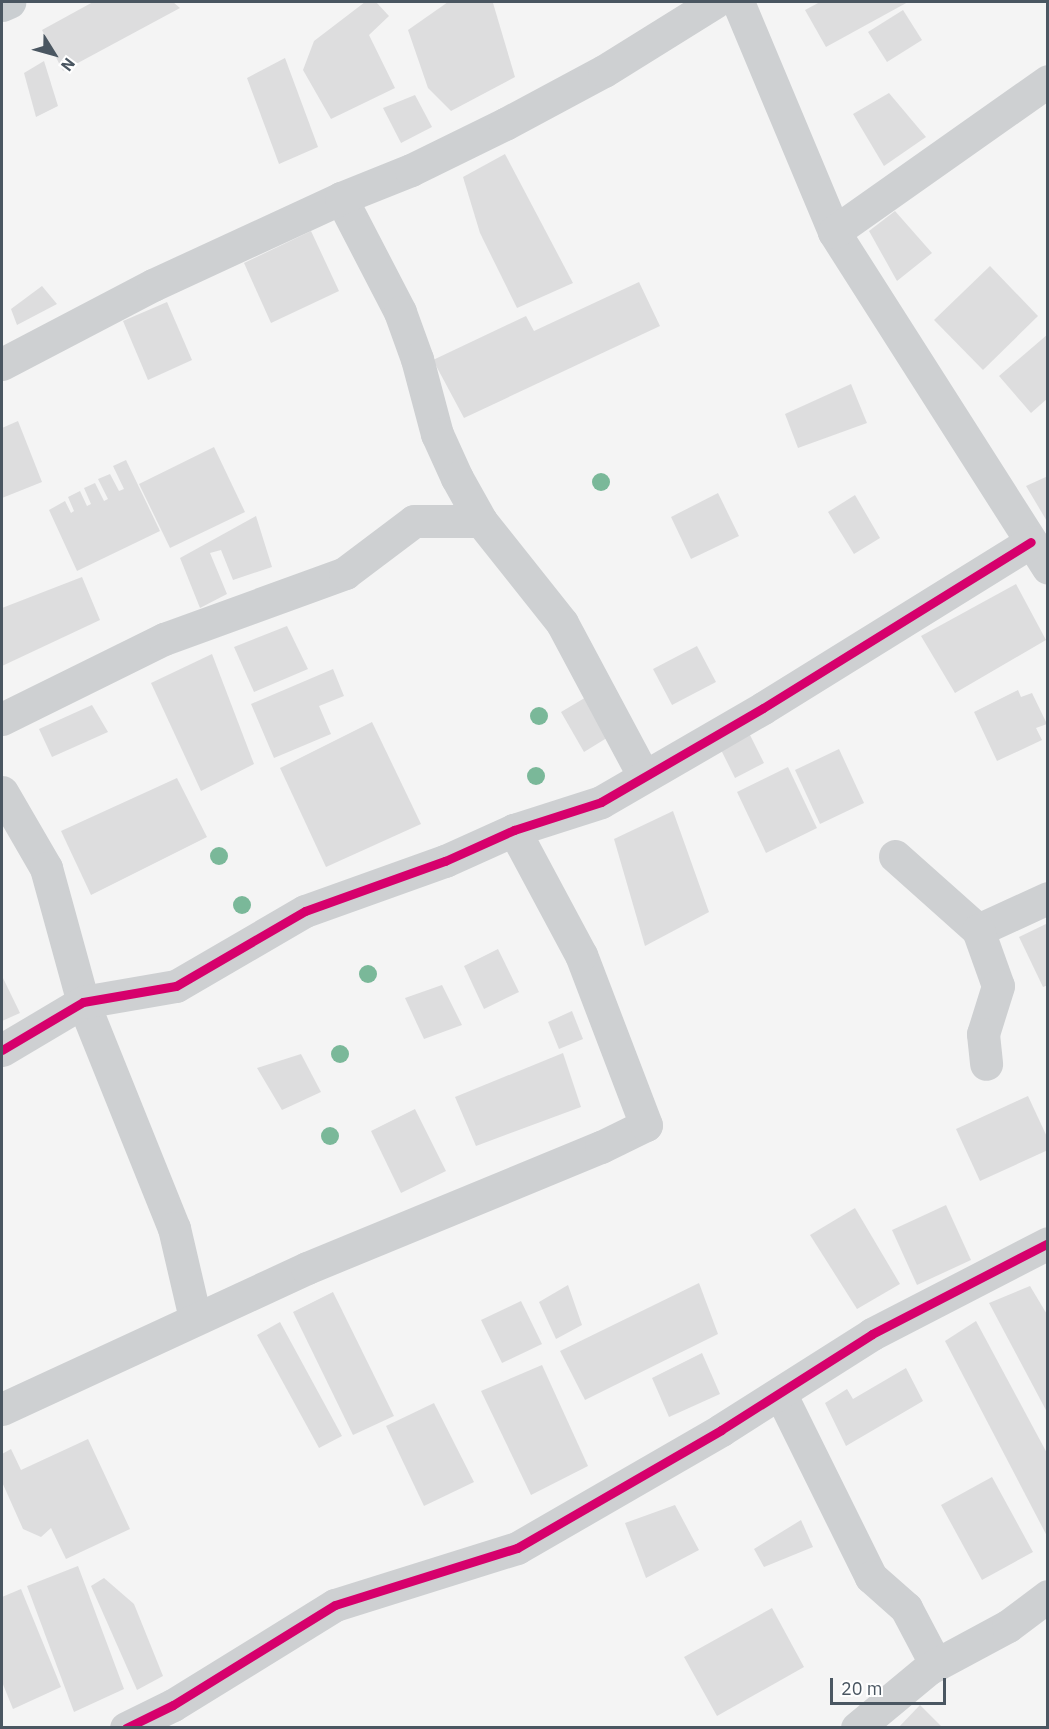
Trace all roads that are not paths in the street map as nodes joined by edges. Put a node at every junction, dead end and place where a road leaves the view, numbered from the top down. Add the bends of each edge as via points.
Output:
1 (9, 2) edge
2 (715, 2) edge
3 (738, 2) edge
4 (2, 5) edge
5 (1047, 81) edge
6 (341, 198) junction
7 (834, 232) junction
8 (2, 364) edge
9 (481, 521) junction
10 (1039, 555) edge
11 (2, 718) edge
12 (643, 775) junction
13 (2, 792) edge
14 (514, 830) junction
15 (894, 856) dead end
16 (1047, 898) edge
17 (978, 930) junction
18 (83, 1002) junction
19 (2, 1050) edge
20 (986, 1064) dead end
21 (1047, 1243) edge
22 (195, 1318) junction
23 (780, 1393) junction
24 (2, 1409) edge
25 (1047, 1596) edge
26 (936, 1665) junction
27 (126, 1728) edge
28 (857, 1728) edge

1 - 4 main road
2 - 6 street via 604,71 505,124 411,170
3 - 7 street
5 - 7 street
6 - 8 street via 153,285
6 - 9 street via 400,312 437,434
7 - 10 street
9 - 11 street via 414,521 345,573 164,639
9 - 12 street via 562,623
10 - 12 street
12 - 14 street via 602,802
13 - 18 street via 46,868
14 - 18 street via 445,861 305,911 176,986
14 - 22 street via 581,955 646,1125
15 - 17 street
16 - 17 street
17 - 20 street via 998,986 983,1034
18 - 19 street
18 - 22 street via 174,1228
21 - 23 street via 872,1334
22 - 24 street
23 - 26 street via 871,1577 906,1608
23 - 27 street via 517,1548 335,1605 173,1705
25 - 26 street via 1008,1626
26 - 28 street

